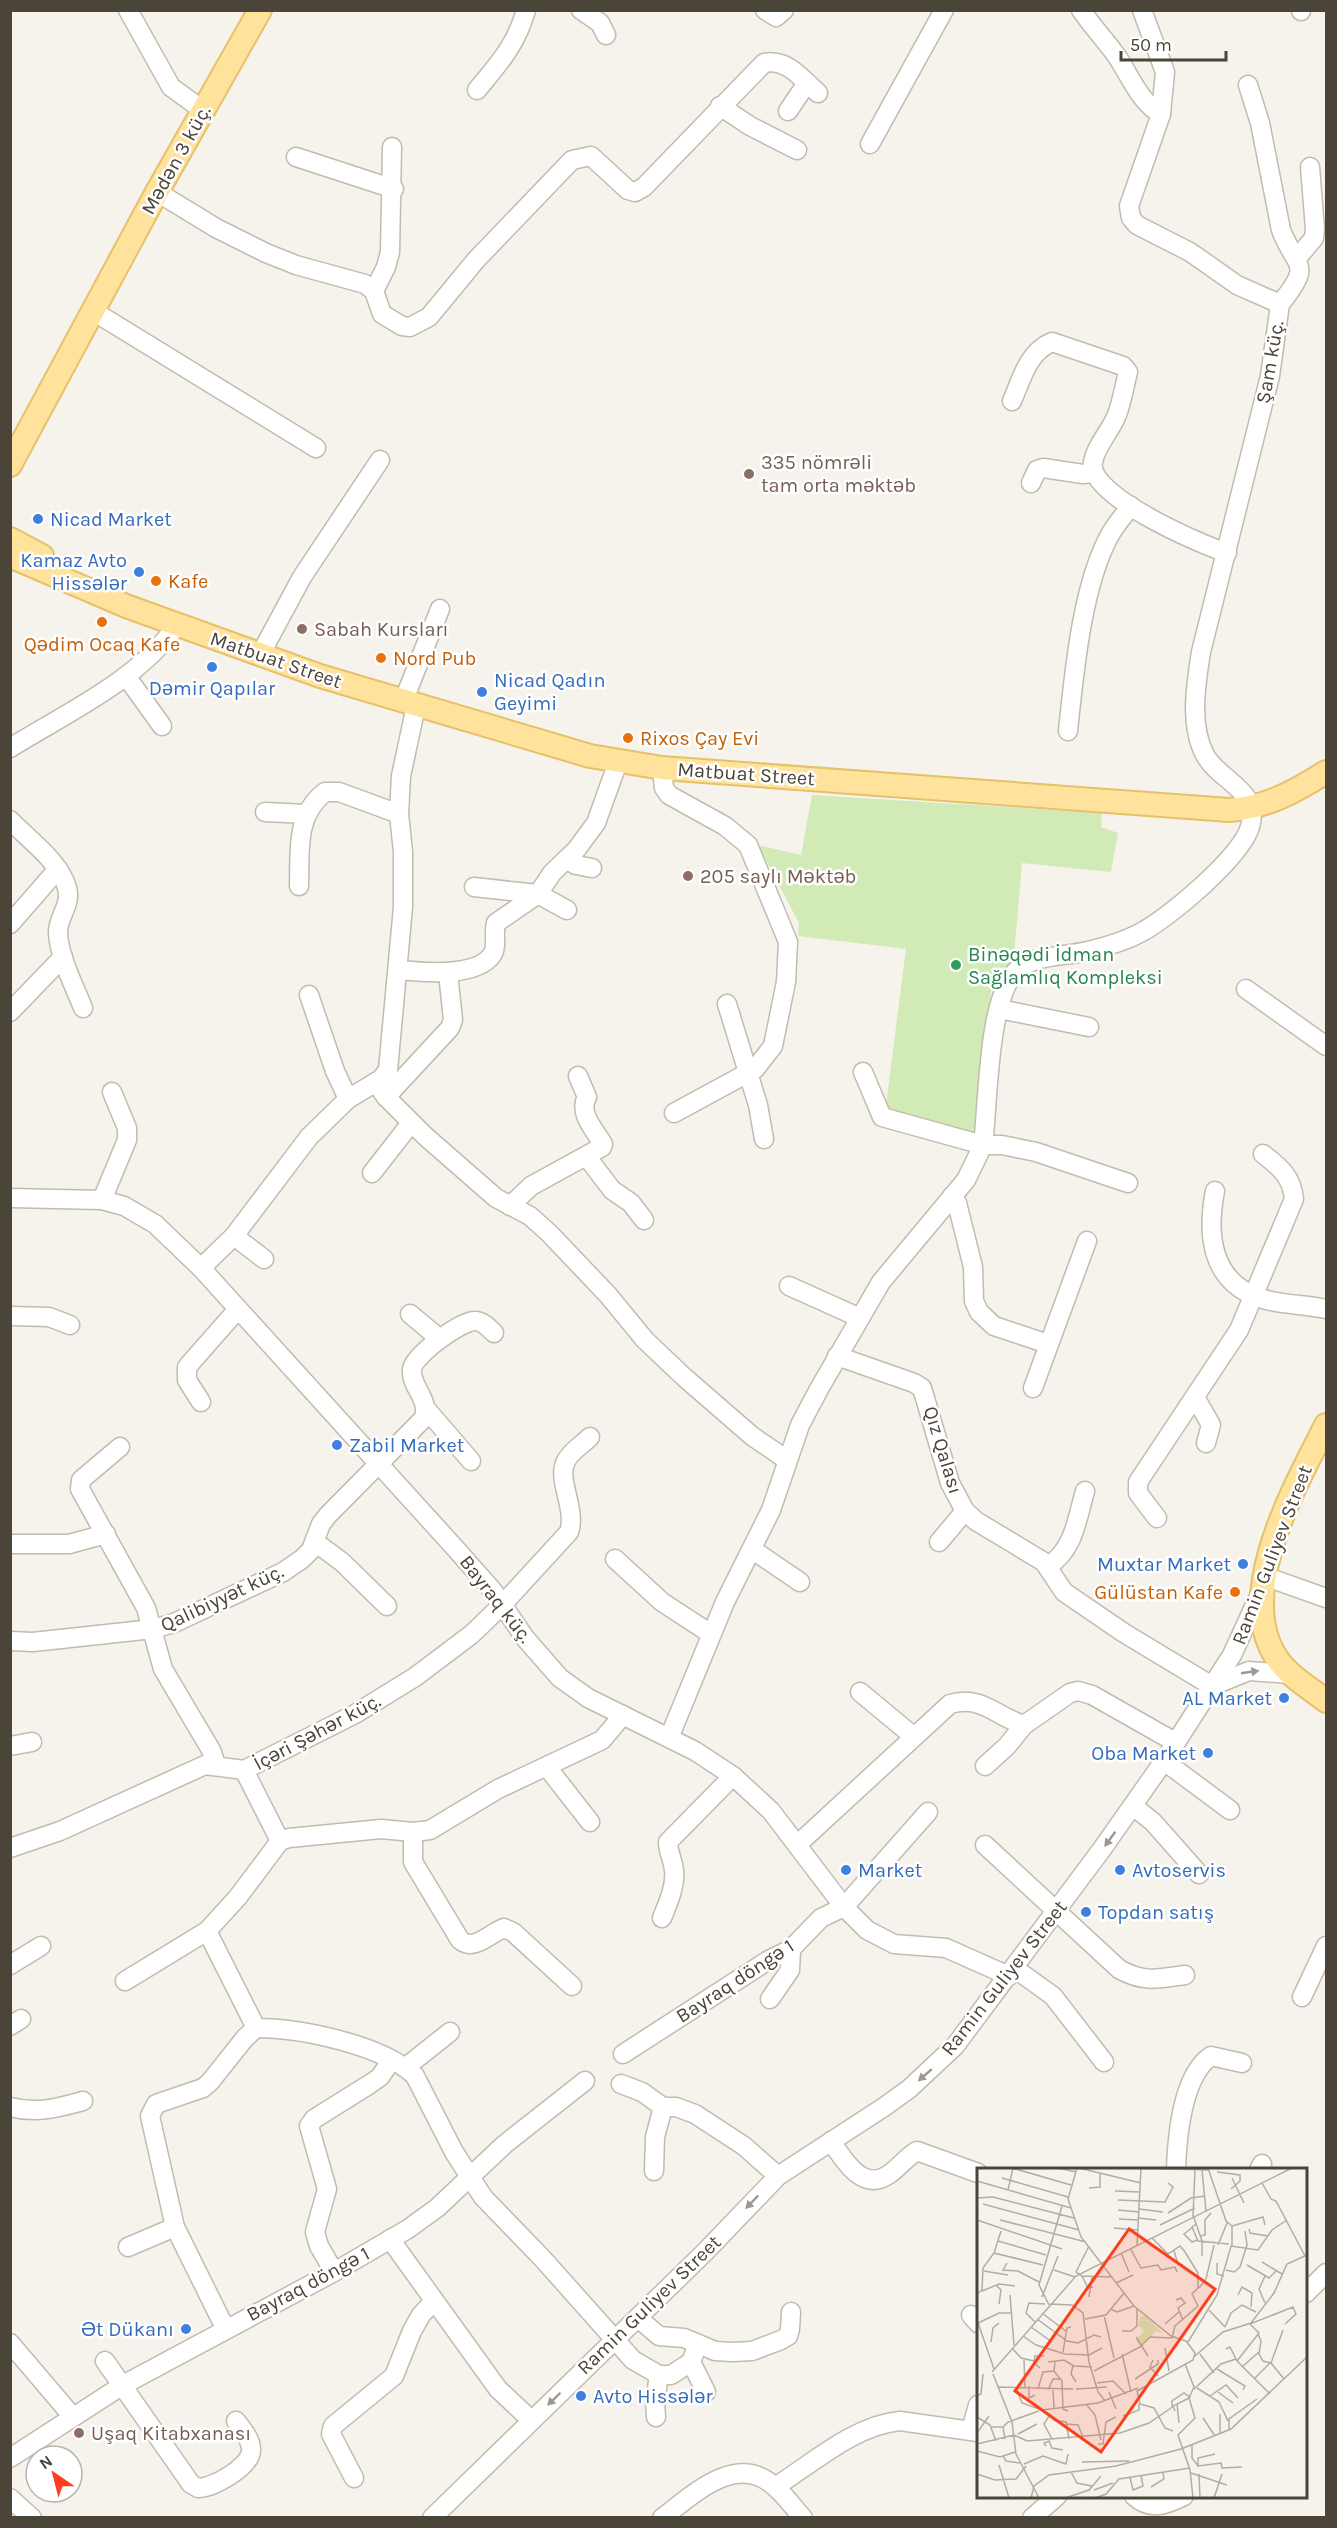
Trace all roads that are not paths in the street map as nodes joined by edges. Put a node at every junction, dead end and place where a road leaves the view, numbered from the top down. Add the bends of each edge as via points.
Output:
1 (128, 10) edge
2 (260, 10) edge
3 (526, 10) edge
4 (580, 10) edge
5 (765, 10) edge
6 (784, 10) edge
7 (944, 10) edge
8 (1081, 10) edge
9 (1142, 10) edge
10 (606, 34) dead end
11 (1248, 85) dead end
12 (477, 90) dead end
13 (720, 106) junction
14 (204, 111) junction
15 (788, 111) dead end
16 (1161, 114) junction
17 (870, 144) dead end
18 (392, 147) dead end
19 (797, 150) dead end
20 (296, 157) dead end
21 (1310, 167) dead end
22 (393, 189) junction
23 (157, 192) junction
24 (1298, 257) junction
25 (374, 291) junction
26 (1280, 304) junction
27 (93, 311) junction
28 (1012, 401) dead end
29 (316, 448) dead end
30 (380, 460) dead end
31 (10, 465) edge
32 (1092, 474) junction
33 (1031, 483) dead end
34 (1131, 506) junction
35 (10, 539) edge
36 (1227, 554) junction
37 (10, 556) edge
38 (440, 609) dead end
39 (177, 625) junction
40 (261, 655) junction
41 (126, 676) junction
42 (410, 704) junction
43 (162, 726) dead end
44 (1068, 731) dead end
45 (10, 748) edge
46 (618, 762) junction
47 (662, 768) junction
48 (1326, 772) edge
49 (1251, 808) junction
50 (266, 812) dead end
51 (306, 814) junction
52 (399, 814) junction
53 (10, 820) edge
54 (568, 860) junction
55 (592, 868) dead end
56 (58, 869) junction
57 (299, 886) dead end
58 (474, 887) dead end
59 (538, 894) junction
60 (567, 910) dead end
61 (10, 924) edge
62 (63, 957) junction
63 (398, 970) junction
64 (448, 973) junction
65 (1246, 989) dead end
66 (309, 994) dead end
67 (727, 1004) dead end
68 (83, 1008) dead end
69 (999, 1009) junction
70 (10, 1012) edge
71 (1089, 1027) dead end
72 (1326, 1046) edge
73 (748, 1072) junction
74 (863, 1072) dead end
75 (578, 1076) dead end
76 (381, 1090) junction
77 (112, 1092) dead end
78 (348, 1099) junction
79 (674, 1113) dead end
80 (411, 1123) junction
81 (764, 1139) dead end
82 (983, 1145) junction
83 (1263, 1154) dead end
84 (587, 1156) junction
85 (372, 1173) dead end
86 (1128, 1183) dead end
87 (1215, 1191) dead end
88 (952, 1196) junction
89 (10, 1198) edge
90 (102, 1200) junction
91 (510, 1206) junction
92 (644, 1220) dead end
93 (234, 1236) junction
94 (1087, 1240) dead end
95 (264, 1258) dead end
96 (201, 1268) junction
97 (789, 1286) dead end
98 (1255, 1296) junction
99 (1326, 1309) edge
100 (238, 1310) junction
101 (410, 1314) dead end
102 (10, 1316) edge
103 (858, 1317) junction
104 (70, 1325) dead end
105 (494, 1333) dead end
106 (440, 1339) junction
107 (1048, 1344) junction
108 (837, 1356) junction
109 (1033, 1388) dead end
110 (1196, 1397) junction
111 (201, 1402) dead end
112 (427, 1410) junction
113 (1326, 1425) edge
114 (590, 1437) dead end
115 (1206, 1443) dead end
116 (120, 1447) dead end
117 (787, 1460) junction
118 (471, 1461) dead end
119 (379, 1465) junction
120 (1084, 1491) dead end
121 (965, 1511) junction
122 (1157, 1518) dead end
123 (106, 1534) junction
124 (315, 1542) junction
125 (939, 1542) dead end
126 (10, 1544) edge
127 (753, 1550) junction
128 (615, 1559) dead end
129 (1048, 1566) junction
130 (800, 1582) dead end
131 (1262, 1584) junction
132 (1326, 1598) edge
133 (503, 1604) junction
134 (387, 1606) dead end
135 (153, 1629) junction
136 (711, 1634) junction
137 (10, 1641) edge
138 (1290, 1674) junction
139 (1212, 1686) junction
140 (860, 1692) dead end
141 (1326, 1701) edge
142 (623, 1715) junction
143 (1024, 1725) junction
144 (913, 1736) junction
145 (669, 1738) junction
146 (32, 1742) dead end
147 (1175, 1742) junction
148 (10, 1746) edge
149 (1164, 1761) junction
150 (216, 1764) junction
151 (985, 1766) dead end
152 (548, 1767) junction
153 (244, 1770) junction
154 (733, 1776) junction
155 (1133, 1806) junction
156 (1230, 1810) dead end
157 (928, 1812) dead end
158 (590, 1822) dead end
159 (413, 1832) junction
160 (280, 1841) junction
161 (798, 1844) junction
162 (986, 1845) dead end
163 (10, 1848) edge
164 (1199, 1874) dead end
165 (844, 1907) junction
166 (1056, 1911) junction
167 (662, 1918) dead end
168 (207, 1930) junction
169 (41, 1946) dead end
170 (1326, 1946) edge
171 (791, 1949) junction
172 (10, 1965) edge
173 (1011, 1972) junction
174 (1185, 1975) dead end
175 (125, 1981) dead end
176 (572, 1986) dead end
177 (1302, 1997) dead end
178 (770, 1999) dead end
179 (256, 2028) junction
180 (450, 2032) dead end
181 (623, 2054) dead end
182 (1104, 2062) dead end
183 (1242, 2063) dead end
184 (398, 2064) junction
185 (585, 2081) dead end
186 (621, 2084) dead end
187 (83, 2101) dead end
188 (10, 2107) edge
189 (663, 2108) junction
190 (831, 2140) junction
191 (1176, 2168) edge
192 (654, 2171) dead end
193 (977, 2173) edge
194 (778, 2176) junction
195 (470, 2179) junction
196 (175, 2227) junction
197 (390, 2239) junction
198 (128, 2247) dead end
199 (334, 2272) junction
200 (1326, 2272) edge
201 (1307, 2289) edge
202 (433, 2302) junction
203 (791, 2312) dead end
204 (638, 2318) junction
205 (225, 2328) junction
206 (614, 2341) junction
207 (10, 2343) edge
208 (698, 2344) junction
209 (105, 2361) dead end
210 (691, 2362) junction
211 (659, 2375) junction
212 (123, 2385) junction
213 (706, 2392) dead end
214 (977, 2414) edge
215 (73, 2417) junction
216 (656, 2417) dead end
217 (531, 2420) junction
218 (236, 2421) dead end
219 (975, 2431) edge
220 (10, 2458) edge
221 (354, 2478) dead end
222 (775, 2487) junction
223 (10, 2498) edge
224 (1054, 2498) edge
225 (1136, 2498) edge
226 (1179, 2498) edge
227 (1035, 2507) edge
228 (442, 2514) edge
229 (32, 2517) edge
230 (662, 2517) edge
231 (803, 2517) edge

1 - 14 street via 171,87
2 - 14 main road, Mədən 3 küç.
3 - 12 street via 519,36
4 - 10 street via 600,23
5 - 6 street via 776,17
7 - 17 street
8 - 16 street via 1152,109
9 - 16 street, Şam küç. via 1165,72
11 - 24 street via 1260,123 1281,230
13 - 15 street via 764,63 774,61 787,65 812,88
13 - 19 street
13 - 25 street via 644,188 635,192 591,156 572,160 420,324 402,326 390,320 382,314
14 - 23 main road, Mədən 3 küç.
16 - 26 street, Şam küç. via 1129,206 1131,218 1237,285
18 - 22 street
20 - 22 street
21 - 24 street via 1314,238
22 - 25 street via 390,252
23 - 25 street via 266,253 356,280
23 - 27 main road, Mədən 3 küç.
24 - 26 street via 1297,280
26 - 36 street, Şam küç. via 1270,375
27 - 29 street
27 - 31 main road, Mədən 3 küç.
28 - 32 street via 1033,354 1052,342 1123,366 1128,372 1116,416 1093,461
30 - 40 street via 302,577
32 - 33 street via 1043,468 1037,470
32 - 34 street
34 - 36 street
34 - 44 street via 1112,532 1097,568 1075,667
35 - 39 main road, Matbuat Street
36 - 49 street, Şam küç. via 1201,652 1196,712 1205,754 1245,794
37 - 39 main road, Matbuat Street
38 - 42 street
39 - 40 main road, Matbuat Street
39 - 41 street via 152,657
40 - 42 main road, Matbuat Street
41 - 43 street
41 - 45 street
42 - 46 main road, Matbuat Street
42 - 52 street
46 - 47 main road, Matbuat Street
46 - 54 street via 596,823
47 - 49 main road, Matbuat Street via 1198,809
47 - 73 street via 664,788 669,795 725,826 748,846 788,942 786,982 773,1046 766,1058
48 - 49 main road, Matbuat Street via 1276,800
49 - 69 street via 1249,830 1238,848 1174,910 1140,933 1089,951 1027,964 1012,975
50 - 51 street
51 - 52 street via 325,792
51 - 57 street via 301,830
52 - 63 street via 404,878
53 - 56 street
54 - 55 street
54 - 59 street via 552,873
56 - 61 street
56 - 62 street via 69,900 58,928
58 - 59 street
59 - 60 street
59 - 64 street via 496,923 492,956
62 - 68 street
62 - 70 street
63 - 64 street
63 - 76 street via 390,1062
64 - 76 street via 453,1020 450,1028
65 - 72 street
66 - 78 street
67 - 73 street
69 - 71 street
69 - 82 street
73 - 79 street
73 - 81 street
74 - 82 street via 882,1117
75 - 84 street via 587,1096 583,1111 603,1144
76 - 78 street
76 - 80 street
77 - 90 street via 127,1128 127,1140
78 - 93 street via 292,1157
80 - 85 street
80 - 91 street
82 - 86 street via 1036,1152
82 - 88 street via 974,1168
83 - 98 street via 1293,1184 1294,1199
84 - 91 street via 531,1186
84 - 92 street via 612,1190 631,1203
87 - 98 street via 1209,1219 1217,1262 1235,1285
88 - 103 street via 898,1259
88 - 107 street via 973,1267 974,1301 980,1312 994,1326
89 - 90 street, Bayraq küç.
90 - 96 street, Bayraq küç. via 124,1206 155,1224
91 - 117 street via 530,1216 572,1255 645,1340 684,1377 752,1436
93 - 95 street
93 - 96 street
94 - 107 street
96 - 100 street, Bayraq küç.
97 - 103 street
98 - 99 street
98 - 110 street via 1222,1359
100 - 111 street via 187,1367 187,1380
100 - 119 street, Bayraq küç.
101 - 106 street
102 - 104 street via 49,1317
103 - 108 street
105 - 106 street via 474,1321
106 - 112 street via 412,1368
107 - 109 street
108 - 117 street via 800,1425
108 - 121 street, Qız Qalası via 922,1388 950,1483
110 - 115 street via 1211,1425
110 - 122 street via 1138,1482 1138,1493
112 - 118 street
112 - 119 street, Qalibiyyət küç.
113 - 131 main road, Ramin Guliyev Street via 1298,1483
114 - 133 street, İçəri Şəhər küç. via 564,1466 573,1522 569,1532
116 - 123 street via 81,1480 80,1489
117 - 127 street
119 - 124 street, Qalibiyyət küç. via 328,1515
119 - 133 street, Bayraq küç.
120 - 129 street via 1070,1543 1058,1560
121 - 125 street
121 - 129 street, Qız Qalası
123 - 126 street via 69,1544
123 - 135 street via 146,1608
124 - 134 street
124 - 135 street, Qalibiyyət küç. via 302,1559 283,1572 201,1612
127 - 130 street
127 - 136 street
128 - 136 street via 662,1602
129 - 139 street, Qız Qalası via 1064,1593
131 - 132 street
131 - 138 main road via 1263,1621 1270,1647
131 - 139 street, Ramin Guliyev Street via 1244,1634
133 - 142 street, Bayraq küç. via 525,1638 560,1678 588,1698
133 - 153 street, İçəri Şəhər küç. via 472,1634 415,1677 355,1714
135 - 137 street, Qalibiyyət küç.
135 - 150 street via 164,1669
136 - 145 street
139 -> 138 street via 1249,1671
138 - 141 main road
139 - 147 street, Ramin Guliyev Street
140 - 144 street
142 - 145 street, Bayraq küç.
142 - 152 street via 602,1740
143 - 144 street via 979,1702 963,1700 950,1704
143 - 147 street via 1078,1691
143 - 151 street
144 - 161 street
145 - 154 street, Bayraq küç.
146 - 148 street
147 - 149 street, Ramin Guliyev Street
149 - 155 street, Ramin Guliyev Street
149 - 156 street
150 - 153 street, İçəri Şəhər küç.
150 - 163 street, İçəri Şəhər küç. via 187,1771 60,1831
152 - 158 street
152 - 159 street via 498,1789 445,1823
153 - 160 street
154 - 161 street, Bayraq küç. via 771,1811
154 - 167 street via 668,1842 674,1870 672,1892
155 - 164 street via 1153,1822
155 -> 166 street, Ramin Guliyev Street
157 - 165 street, Bayraq döngə 1
159 - 160 street via 381,1829
159 - 176 street via 413,1862 465,1945 474,1945 504,1928
160 - 168 street via 238,1897
161 - 165 street, Bayraq küç.
162 - 166 street
165 - 171 street, Bayraq döngə 1 via 821,1918
165 - 173 street, Bayraq küç. via 867,1930 894,1944 945,1947
166 - 173 street, Ramin Guliyev Street
166 - 174 street via 1103,1957 1136,1978
168 - 175 street
168 - 179 street
169 - 172 street
170 - 177 street
171 - 178 street via 790,1970
171 - 181 street, Bayraq döngə 1
173 - 182 street, Bayraq küç. via 1053,1996
173 -> 190 street, Ramin Guliyev Street via 955,2046 933,2068 884,2107
179 - 184 street via 351,2042
179 - 196 street via 203,2088 156,2104 151,2110
180 - 184 street
183 - 191 street via 1211,2056 1194,2079 1182,2112
184 - 195 street via 425,2091
184 - 199 street via 309,2126 327,2189 315,2232
185 - 195 street, Bayraq döngə 1 via 505,2144
186 - 189 street via 642,2092
187 - 188 street via 31,2112
189 - 192 street via 655,2137
189 - 194 street via 695,2114 744,2146
190 - 193 street via 854,2173 864,2178 886,2177 917,2151
190 - 194 street, Ramin Guliyev Street
194 -> 204 street, Ramin Guliyev Street
195 - 197 street, Bayraq döngə 1 via 437,2208
195 - 206 street
196 - 198 street
196 - 205 street
197 - 199 street, Bayraq döngə 1
197 - 202 street
199 - 205 street, Bayraq döngə 1
200 - 201 street
202 - 217 street via 498,2389
202 - 221 street via 412,2331 394,2376 333,2426 332,2434
203 - 208 street via 788,2336 770,2346 732,2352
204 - 206 street, Ramin Guliyev Street
204 - 208 street via 659,2336 684,2338
205 - 212 street, Bayraq döngə 1
206 - 211 street via 633,2360
206 -> 217 street, Ramin Guliyev Street
207 - 215 street
208 - 210 street
209 - 212 street
210 - 211 street via 671,2375
210 - 213 street
211 - 216 street
212 - 215 street, Bayraq döngə 1
212 - 218 street via 191,2484 198,2488 219,2482 249,2460 249,2441
214 - 219 street
215 - 220 street, Bayraq döngə 1
217 - 228 street, Ramin Guliyev Street
219 - 222 street via 888,2422 857,2435
222 - 230 street via 745,2475 726,2475
222 - 231 street
223 - 229 street
224 - 227 street
225 - 226 street via 1158,2506

